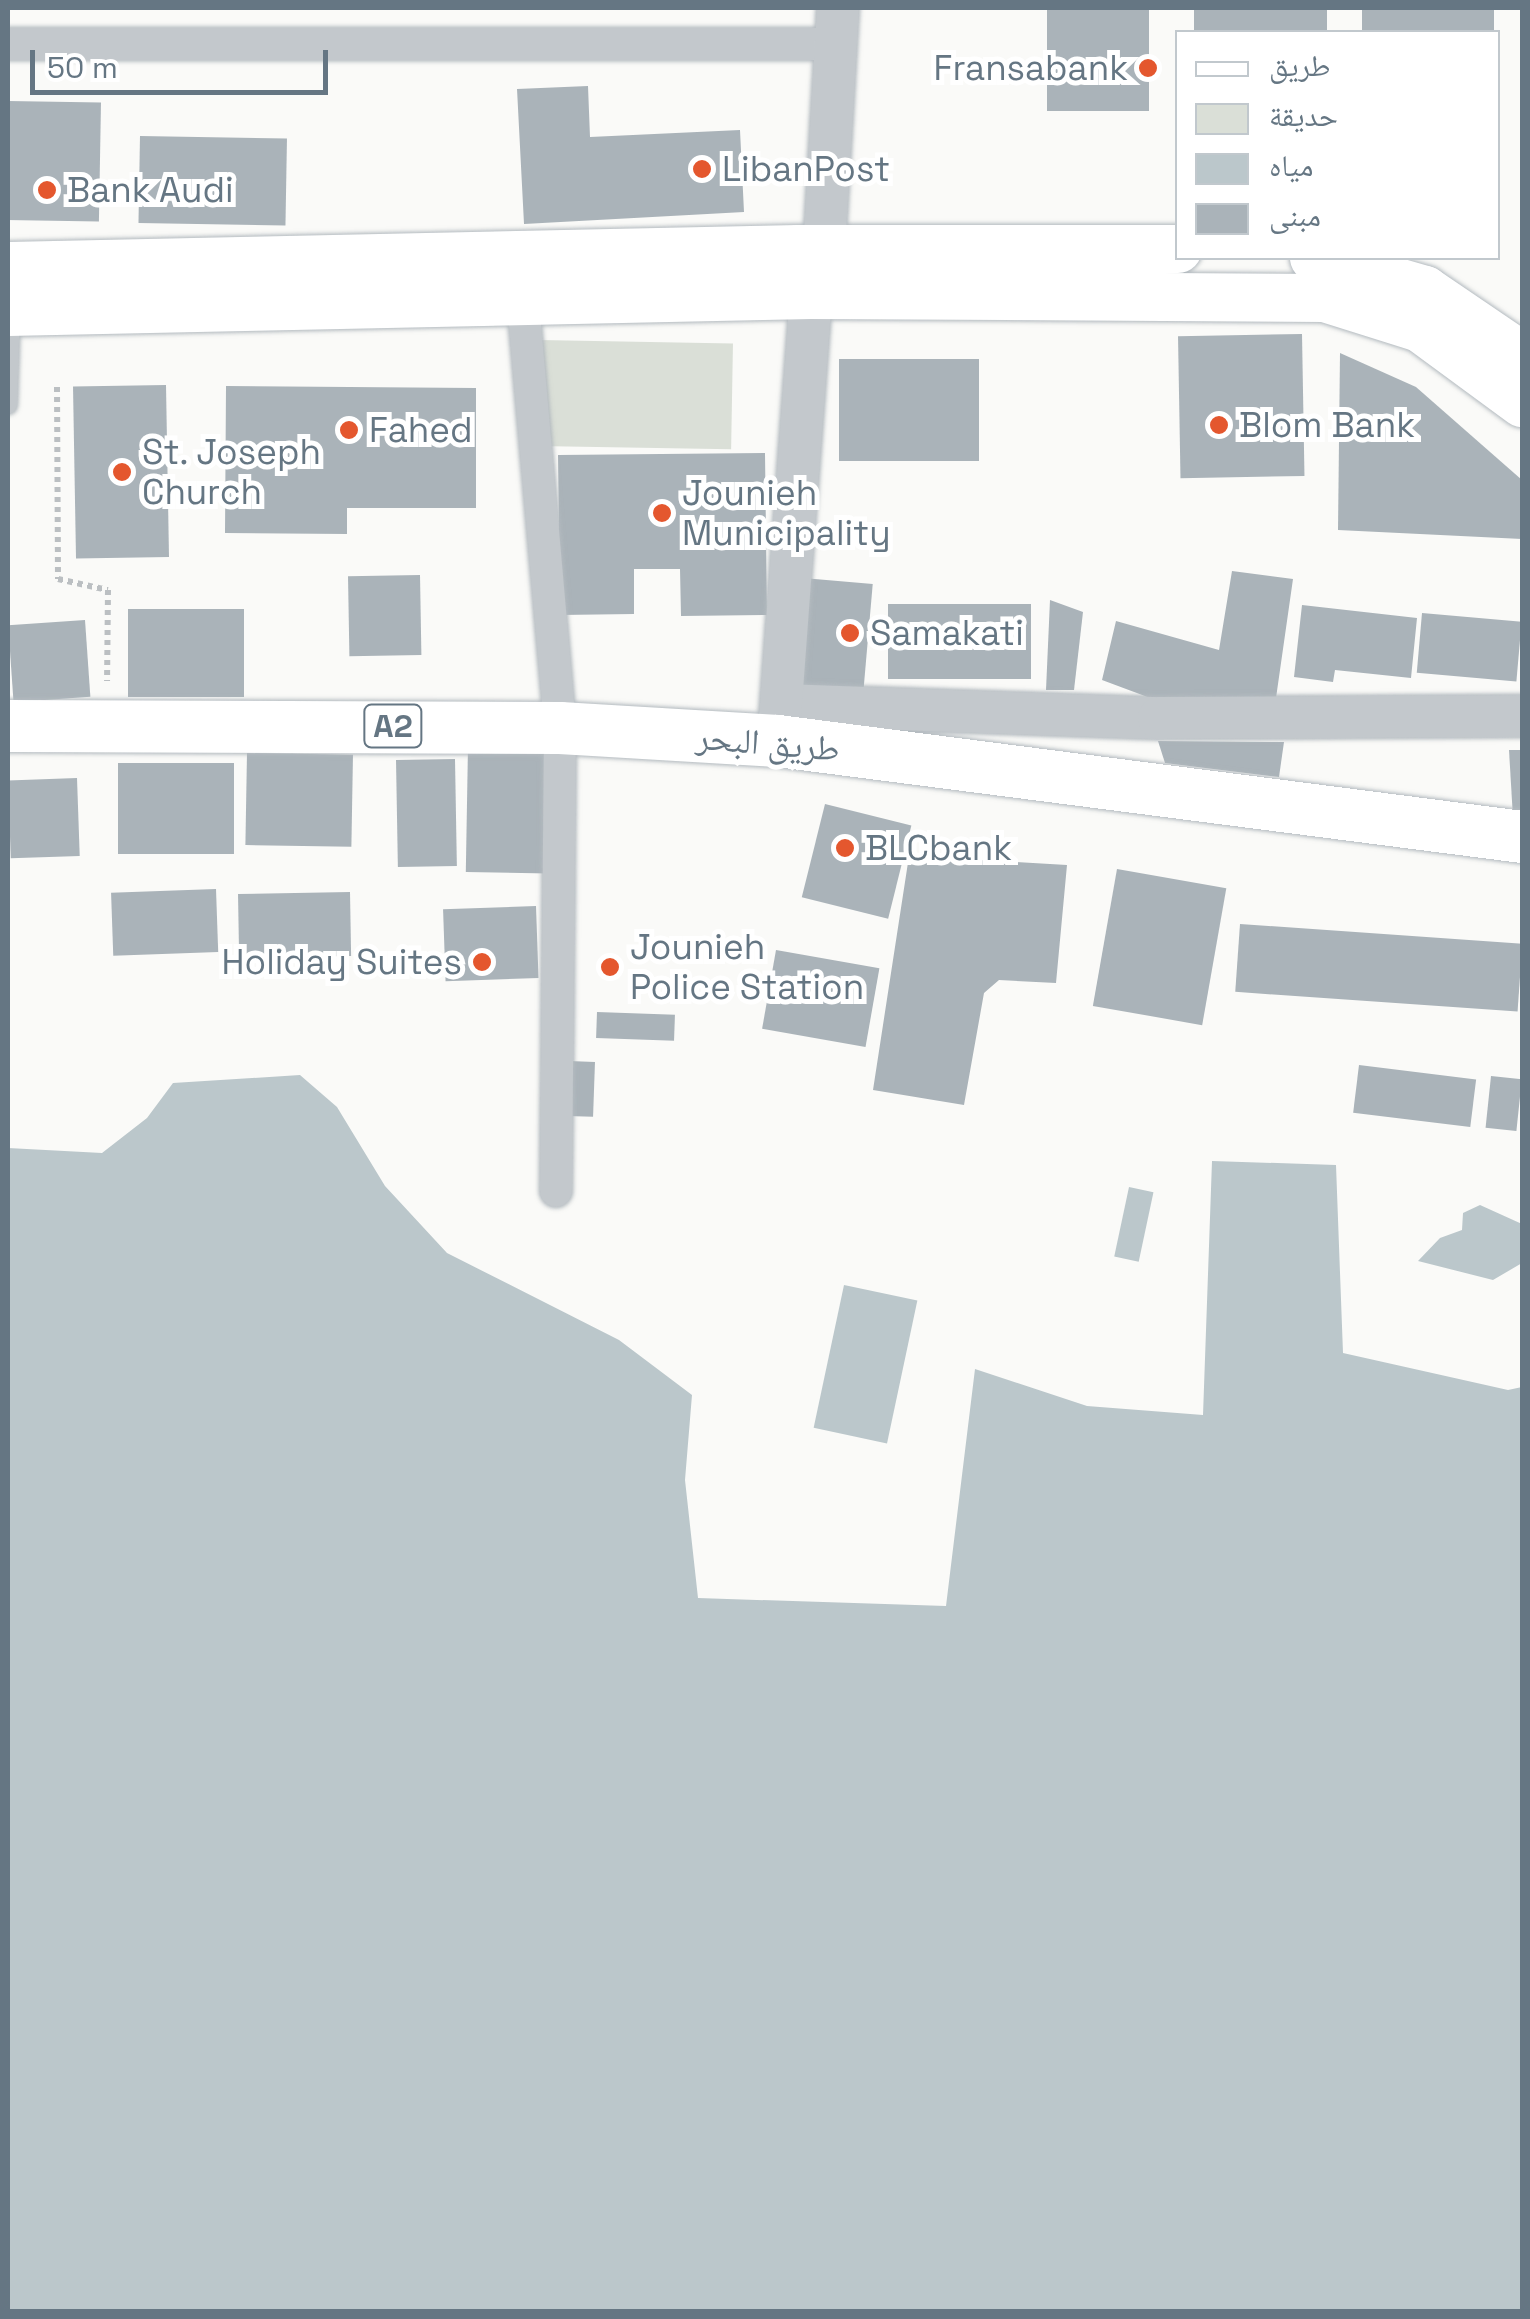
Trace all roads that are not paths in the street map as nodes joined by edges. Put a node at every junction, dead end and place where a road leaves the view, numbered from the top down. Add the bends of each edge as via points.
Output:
1 (823, 26) edge
2 (8, 44) edge
3 (1175, 249) edge
4 (811, 250) junction
5 (1321, 260) edge
6 (811, 294) junction
7 (9, 296) edge
8 (523, 302) junction
9 (1522, 356) edge
10 (1522, 403) edge
11 (8, 405) edge
12 (1522, 716) edge
13 (780, 723) junction
14 (8, 726) edge
15 (560, 728) junction
16 (1522, 837) edge
17 (556, 1191) dead end

1 - 2 street
1 - 4 street
3 - 4 main road
4 - 6 street
4 - 7 main road
5 - 9 main road via 1425,290
6 - 8 main road
6 - 10 main road via 1325,298 1420,328
6 - 13 street
7 - 8 main road
7 - 11 lane
8 - 15 street
12 - 13 street, طريق البحر / A2
13 - 15 main road, طريق البحر / A2
13 - 16 main road, طريق البحر / A2
14 - 15 main road, طريق البحر / A2
15 - 17 street

